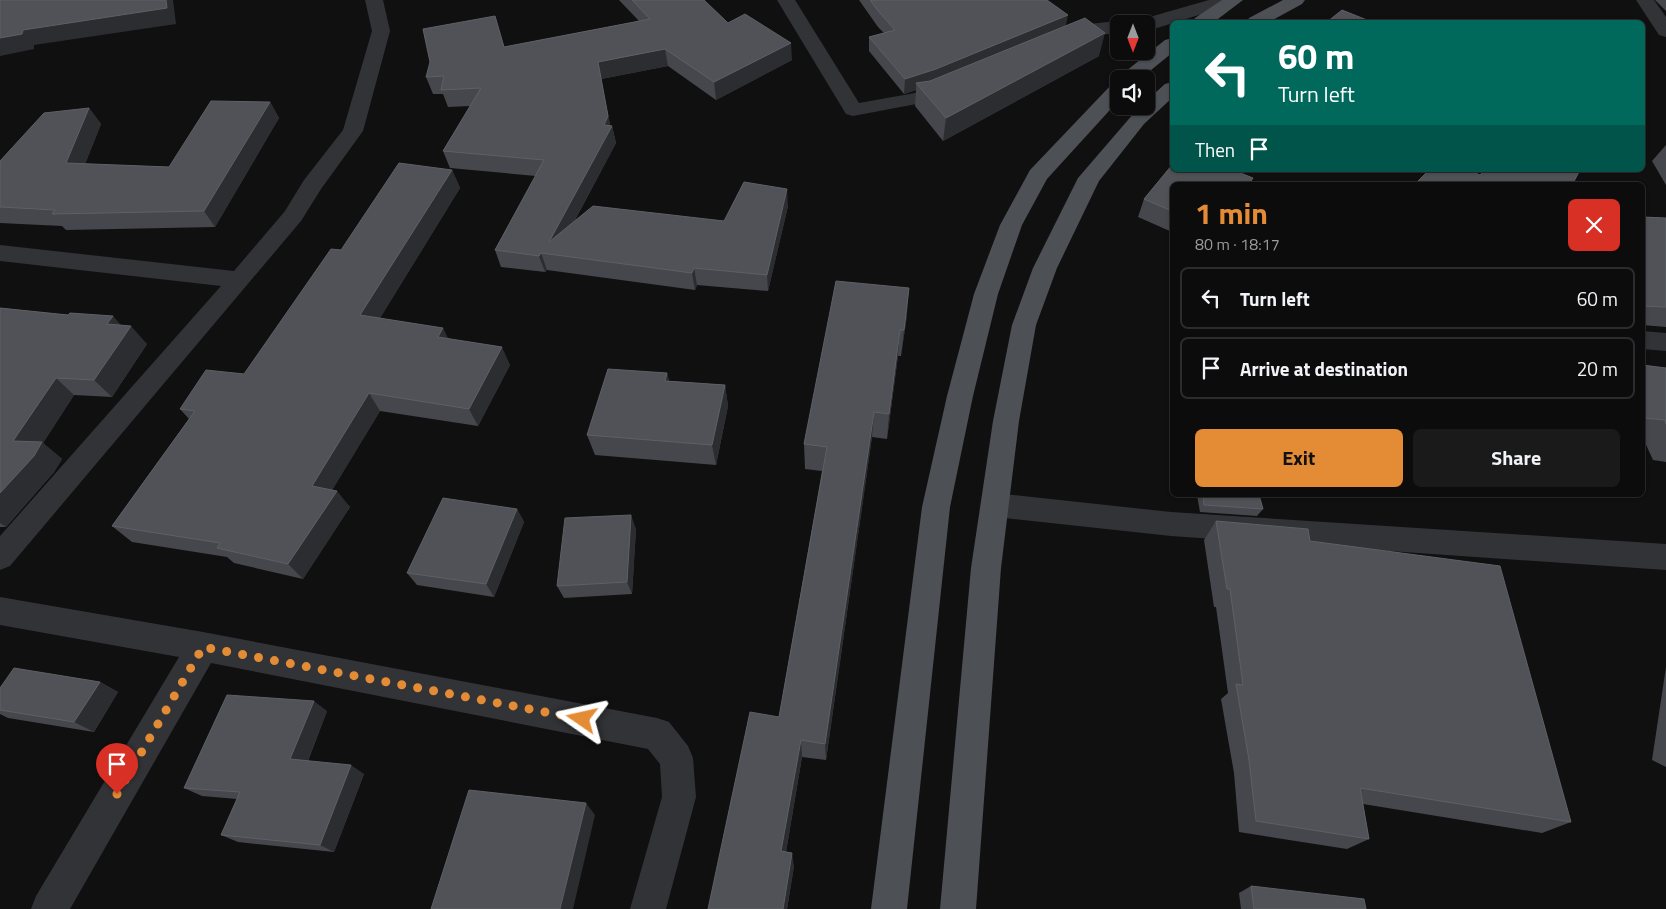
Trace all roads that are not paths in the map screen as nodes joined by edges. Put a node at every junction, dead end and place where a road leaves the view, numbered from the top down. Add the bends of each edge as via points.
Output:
1 (374, 0) edge
2 (786, 0) edge
3 (1228, 0) edge
4 (1234, 0) edge
5 (1296, 0) edge
6 (1645, 0) edge
7 (1205, 20) edge
8 (1260, 20) edge
9 (1155, 21) edge
10 (1110, 28) edge
11 (1666, 31) edge
12 (1049, 45) edge
13 (1170, 46) edge
14 (1139, 70) edge
15 (971, 75) edge
16 (1170, 90) edge
17 (1110, 98) edge
18 (0, 253) edge
19 (240, 280) junction
20 (1645, 340) edge
21 (1666, 342) edge
22 (995, 505) junction
23 (0, 557) edge
24 (1666, 557) edge
25 (0, 611) edge
26 (203, 647) junction
27 (49, 909) edge
28 (648, 909) edge
29 (889, 909) edge
30 (958, 909) edge

1 - 19 street via 381,31 353,131 293,216
2 - 15 street via 853,110 920,98
3 - 9 street
4 - 7 main road
5 - 8 main road
6 - 11 street
10 - 12 street via 1084,31
13 - 14 main road
16 - 22 main road via 1137,120 1089,178 1045,268 1024,325 1006,421
17 - 29 main road via 1038,175 1011,225 986,294 936,507
18 - 19 street
19 - 23 street
20 - 21 street
22 - 24 street via 1171,524
22 - 30 main road via 986,568
25 - 26 street
26 - 27 street
26 - 28 street via 658,734 676,758 679,797

